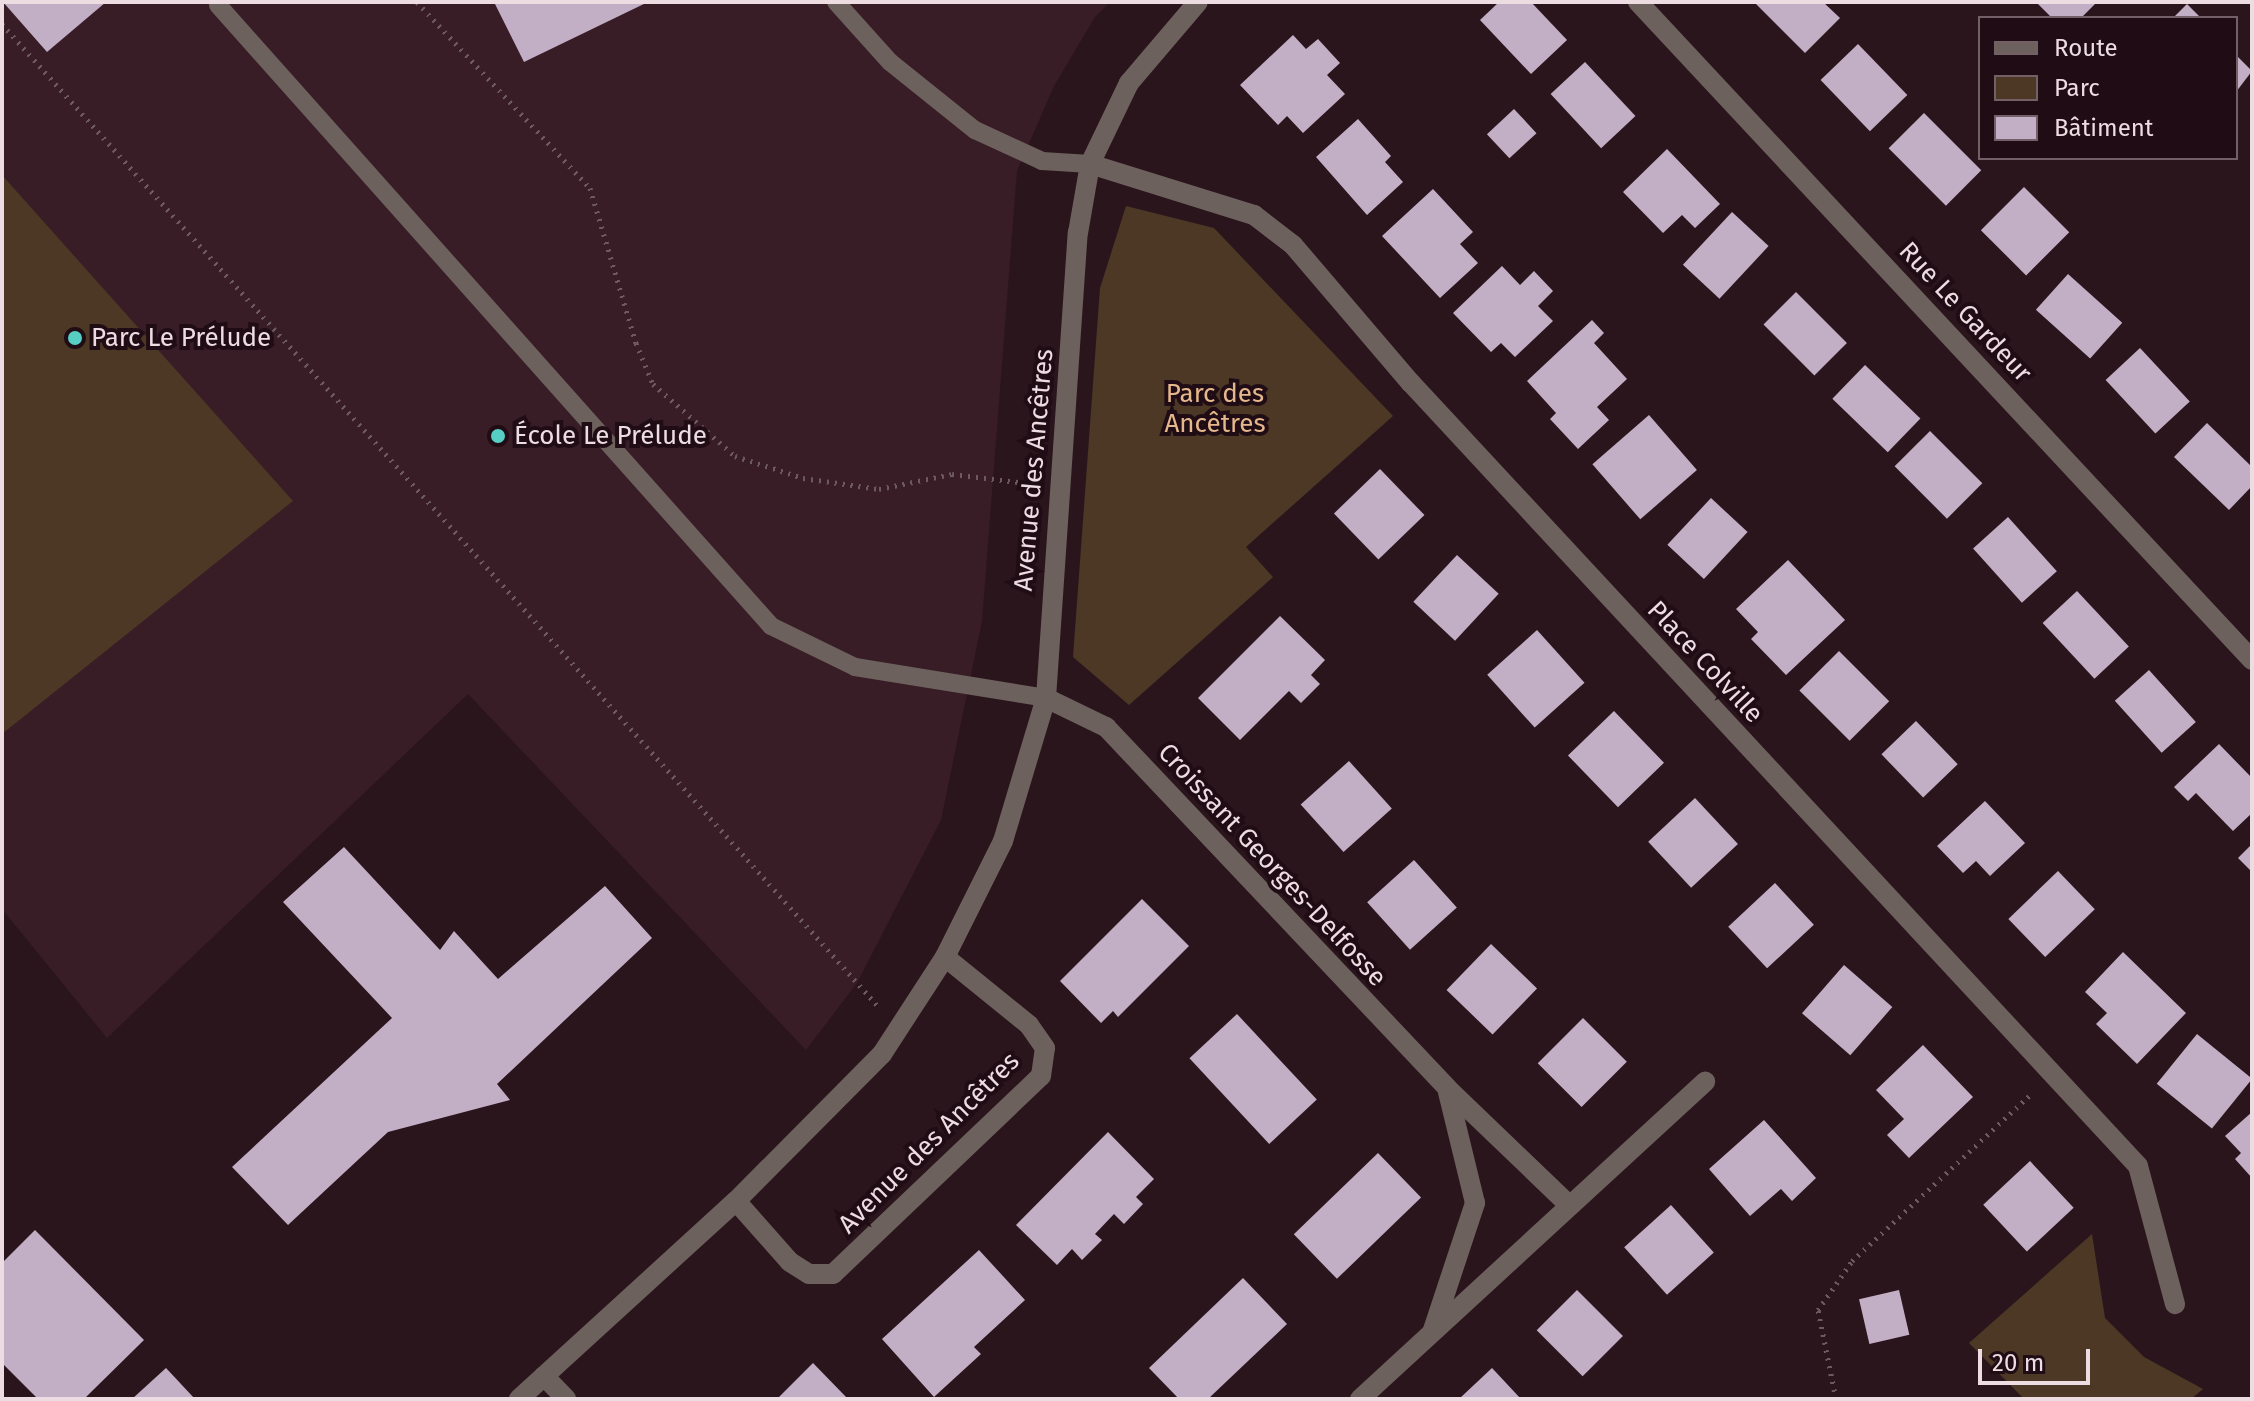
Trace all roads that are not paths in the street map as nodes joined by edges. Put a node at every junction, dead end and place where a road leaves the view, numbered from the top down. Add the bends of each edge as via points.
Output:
1 (836, 2) edge
2 (1198, 2) edge
3 (1638, 2) edge
4 (218, 5) dead end
5 (1090, 164) junction
6 (2252, 660) edge
7 (1046, 698) junction
8 (945, 957) junction
9 (1705, 1082) dead end
10 (1447, 1088) junction
11 (736, 1201) junction
12 (1569, 1205) junction
13 (2175, 1304) dead end
14 (1433, 1331) junction
15 (544, 1376) junction
16 (519, 1399) edge
17 (566, 1399) edge
18 (1360, 1399) edge

1 - 5 lane via 890,62 975,130 1042,161
2 - 5 street, Avenue des Ancêtres via 1129,83
3 - 6 street, Rue Le Gardeur
4 - 7 lane via 771,626 855,667
5 - 7 street, Avenue des Ancêtres via 1078,233
5 - 13 street, Place Colville via 1254,215 1293,245 1411,383 2138,1166
7 - 8 street, Avenue des Ancêtres via 1003,841
7 - 10 street, Croissant Georges-Delfosse via 1106,727
8 - 11 street, Avenue des Ancêtres via 901,1031
8 - 11 street, Avenue des Ancêtres via 1029,1025 1045,1048 1041,1076 833,1274 809,1274 790,1262
9 - 12 street, Croissant Georges-Delfosse
10 - 12 street, Croissant Georges-Delfosse
10 - 14 street, Croissant Georges-Delfosse via 1475,1203
11 - 15 street, Avenue des Ancêtres
12 - 14 street, Croissant Georges-Delfosse
14 - 18 street, Croissant Georges-Delfosse
15 - 16 street, Avenue des Ancêtres
15 - 17 street

